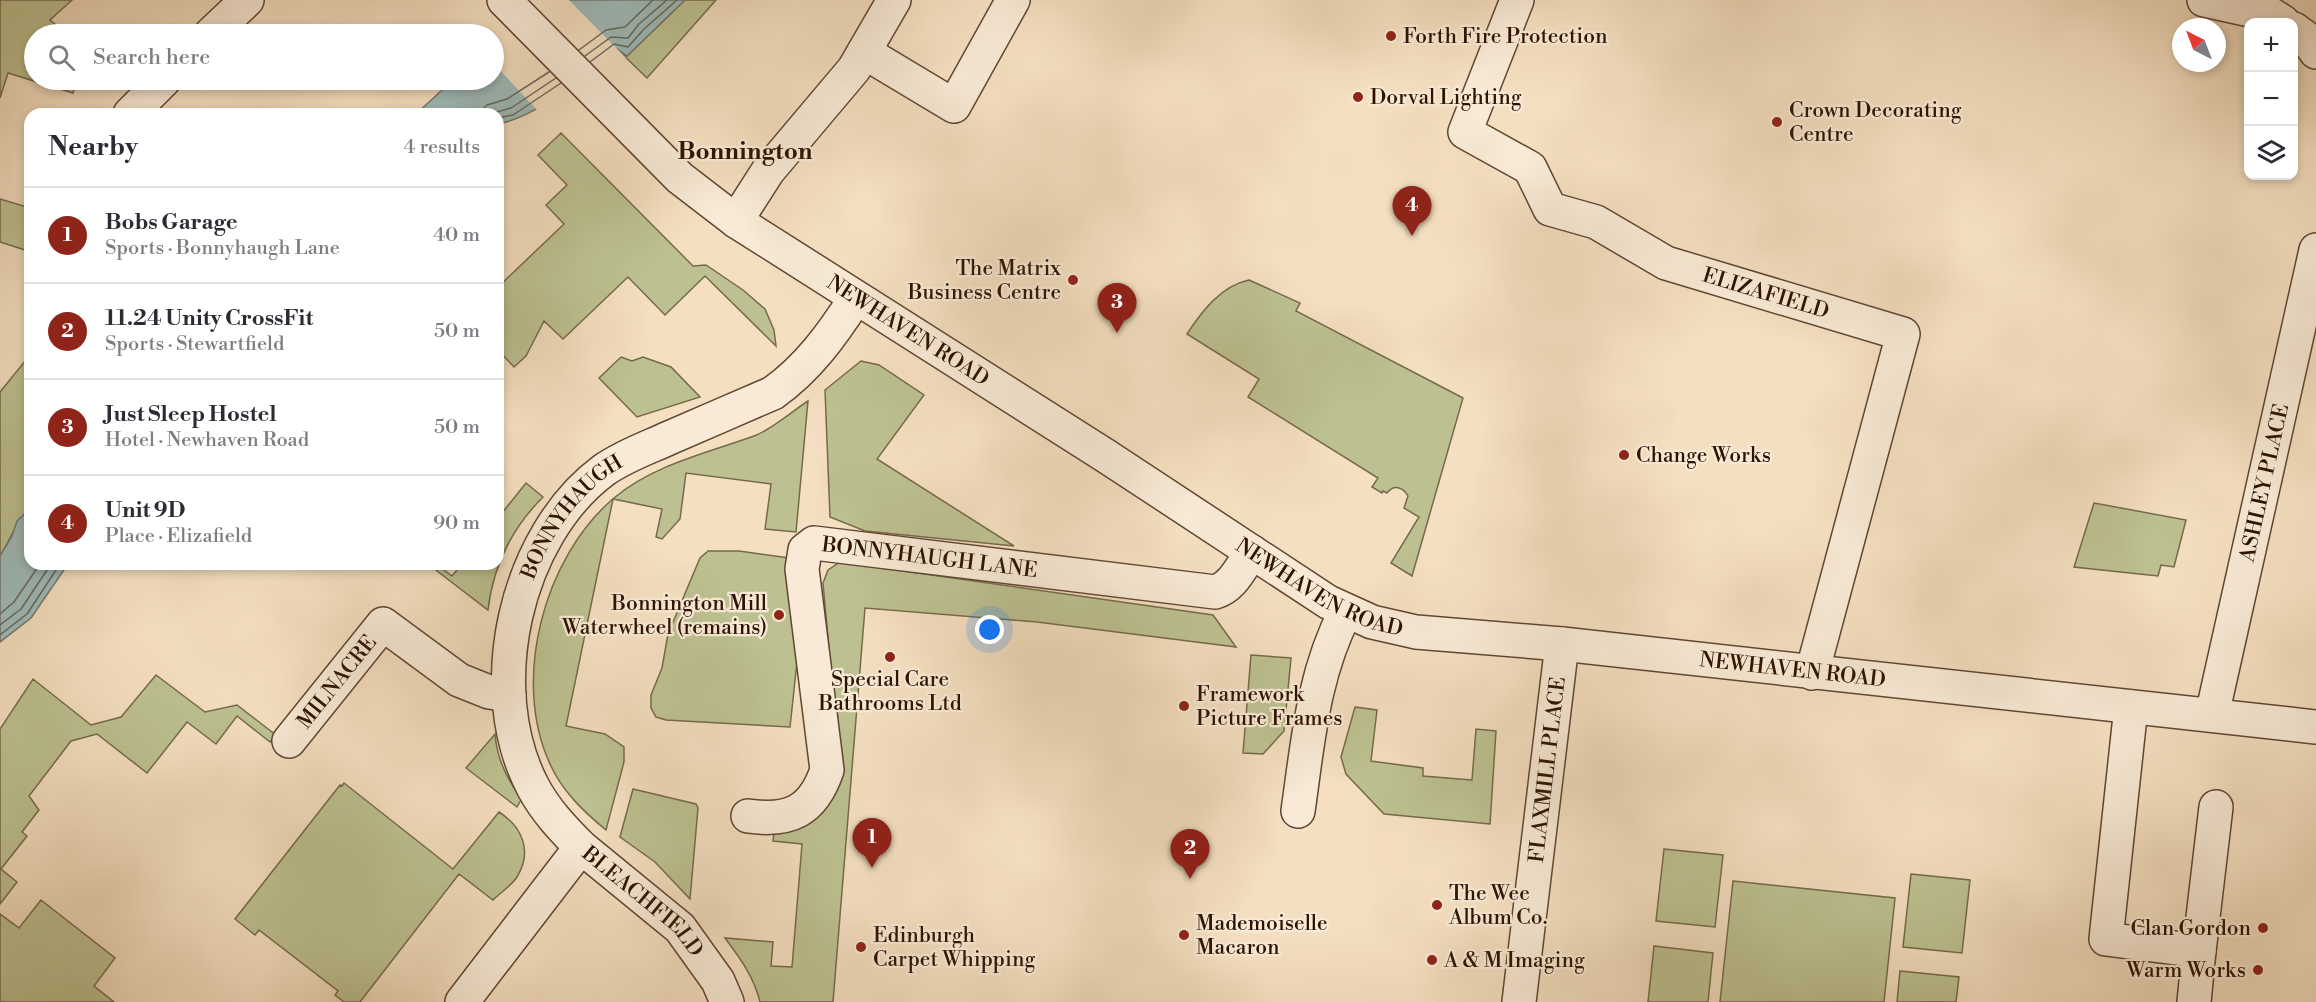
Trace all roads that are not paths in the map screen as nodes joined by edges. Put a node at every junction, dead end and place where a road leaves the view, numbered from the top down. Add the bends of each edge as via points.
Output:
1 (247, 0) edge
2 (504, 0) edge
3 (894, 0) edge
4 (1013, 0) edge
5 (1517, 0) edge
6 (2204, 0) edge
7 (2277, 18) edge
8 (222, 24) edge
9 (2298, 33) edge
10 (864, 52) junction
11 (2316, 52) edge
12 (154, 90) edge
13 (136, 108) edge
14 (735, 221) junction
15 (2316, 250) edge
16 (855, 298) junction
17 (1252, 552) junction
18 (1346, 611) junction
19 (1562, 644) junction
20 (1812, 673) junction
21 (509, 695) junction
22 (2131, 707) junction
23 (2212, 715) junction
24 (2316, 727) edge
25 (289, 741) dead end
26 (2216, 807) dead end
27 (1298, 811) dead end
28 (748, 816) dead end
29 (581, 847) junction
30 (2199, 951) junction
31 (462, 1002) edge
32 (727, 1002) edge
33 (1519, 1002) edge
34 (2194, 1002) edge

1 - 8 street
2 - 14 street, NEWHAVEN ROAD via 680,178
3 - 10 street
4 - 10 street via 954,106
5 - 20 street, ELIZAFIELD via 1465,132 1530,168 1550,209 1596,222 1666,263 1903,334
6 - 7 street
9 - 11 street
10 - 14 street via 768,171
12 - 13 street
14 - 16 street, NEWHAVEN ROAD
15 - 23 street, ASHLEY PLACE
16 - 17 street, NEWHAVEN ROAD
16 - 21 street, BONNYHAUGH via 816,355 793,379 773,393 628,456 586,486 564,510 530,570 518,606 509,653
17 - 18 street, NEWHAVEN ROAD
17 - 28 street, BONNYHAUGH LANE via 1231,582 1215,592 814,543 805,550 802,569 827,770 811,800 793,814 771,819
18 - 19 street, NEWHAVEN ROAD via 1385,626 1416,632
18 - 27 street via 1322,669
19 - 20 street, NEWHAVEN ROAD
19 - 33 street, FLAXMILL PLACE
20 - 22 street, NEWHAVEN ROAD
21 - 25 street, MILNACRE via 459,680 383,624
21 - 29 street, BONNYHAUGH via 512,730 533,787 557,823
22 - 23 street, NEWHAVEN ROAD
22 - 30 street via 2106,939
23 - 24 street, NEWHAVEN ROAD
26 - 30 street
29 - 31 street, BLEACHFIELD
29 - 32 street, BLEACHFIELD via 680,928 718,981
30 - 34 street

